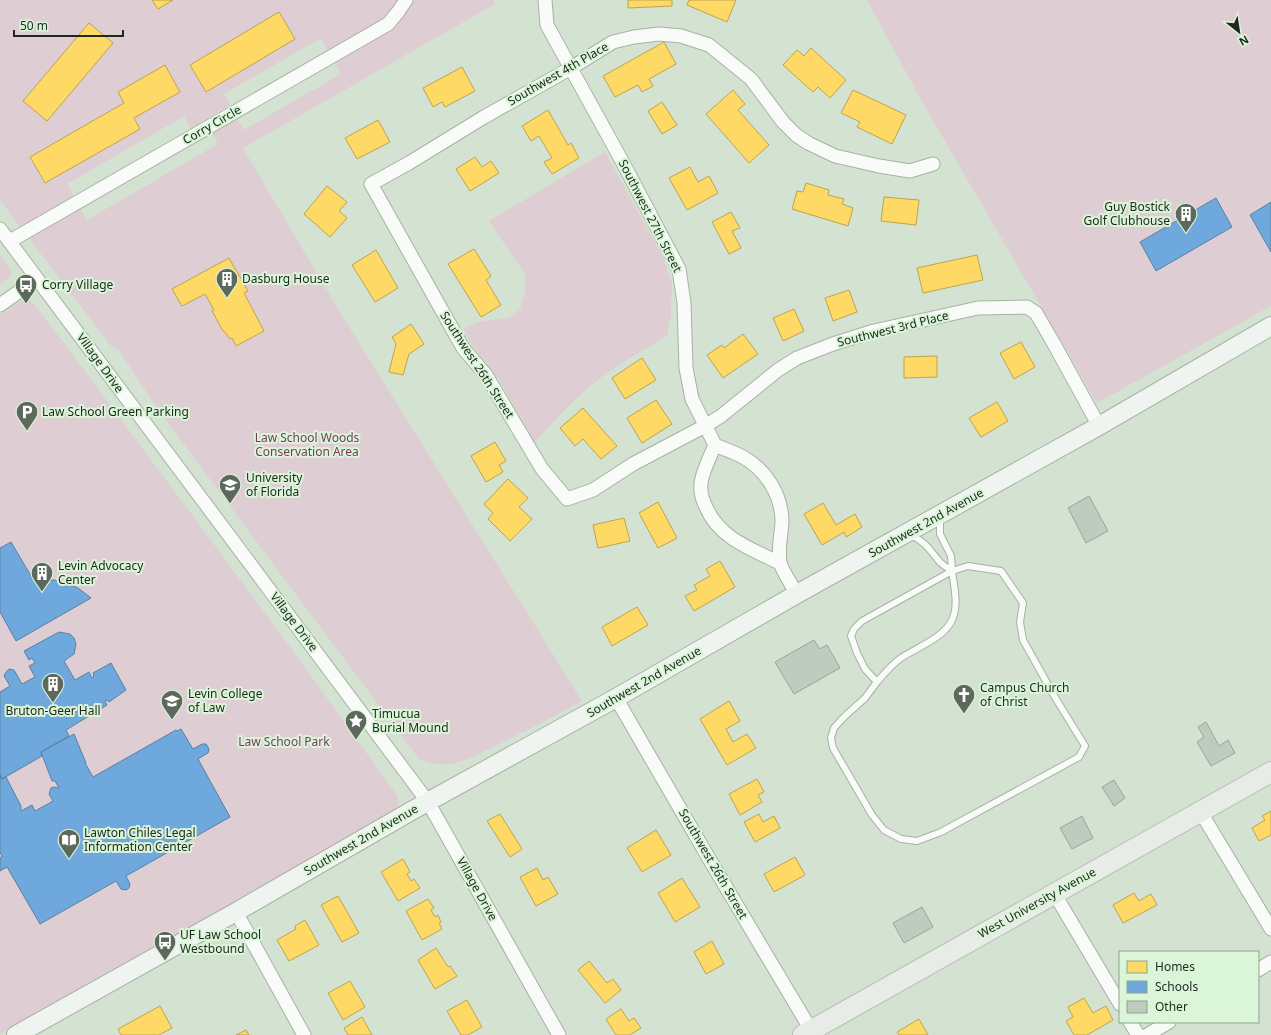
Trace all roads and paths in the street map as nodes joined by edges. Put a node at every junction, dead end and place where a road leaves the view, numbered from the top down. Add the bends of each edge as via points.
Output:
1 (406, 0) edge
2 (545, 0) edge
3 (1123, 0) edge
4 (1271, 55) edge
5 (571, 68) junction
6 (928, 94) dead end
7 (211, 125) junction
8 (1141, 128) junction
9 (1146, 154) junction
10 (933, 164) dead end
11 (1262, 168) junction
12 (1271, 176) edge
13 (371, 184) joint
14 (1160, 190) junction
15 (1181, 204) junction
16 (1170, 211) junction
17 (0, 228) edge
18 (10, 242) junction
19 (37, 279) junction
20 (0, 305) edge
21 (217, 320) dead end
22 (208, 325) dead end
23 (1271, 326) edge
24 (705, 426) junction
25 (1098, 426) junction
26 (715, 445) junction
27 (567, 499) joint
28 (940, 516) junction
29 (906, 534) junction
30 (780, 563) junction
31 (952, 571) junction
32 (797, 594) junction
33 (877, 682) junction
34 (616, 698) junction
35 (579, 703) dead end
36 (1271, 772) edge
37 (428, 802) junction
38 (1200, 811) junction
39 (1054, 893) junction
40 (236, 912) junction
41 (1271, 929) edge
42 (1271, 962) edge
43 (1259, 969) edge
44 (1119, 1002) edge
45 (1131, 1023) edge
46 (1168, 1023) edge
47 (28, 1032) edge
48 (809, 1033) edge
49 (304, 1035) edge
50 (559, 1035) edge
51 (1138, 1035) edge
52 (1147, 1035) edge

1 - 7 street, Corry Circle via 388,24
2 - 5 street, Southwest 27th Street via 547,25
3 - 8 path via 1127,11 1122,47
4 - 11 path via 1252,100 1250,114 1251,135
5 - 10 street, Southwest 4th Place via 613,42 659,34 681,36 709,45 751,79 783,122 808,143 834,156 879,166 910,171
5 - 13 street, Southwest 4th Place
5 - 24 street, Southwest 27th Street via 679,269 684,303 686,368 692,399
6 - 16 path via 945,116 953,140 1013,249 1023,264 1034,273 1055,278 1068,276 1136,229
7 - 18 street, Corry Circle
7 - 35 path via 240,154 330,306 462,514 519,613
8 - 9 path
8 - 9 path via 1151,132 1155,144 1154,149
9 - 14 path via 1148,166
11 - 12 path
11 - 15 path via 1247,167
13 - 27 street, Southwest 26th Street via 463,348 486,375 542,470
14 - 15 path
14 - 16 path
15 - 16 path
17 - 18 street, Village Drive
18 - 19 street, Village Drive
19 - 20 street
19 - 37 street, Village Drive
21 - 22 path
23 - 25 main road, Southwest 2nd Avenue
24 - 25 street, Southwest 3rd Place via 778,370 797,358 833,344 874,331 978,308 1027,307 1036,313 1051,338
24 - 26 street, Southwest 27th Street
24 - 27 street, Southwest 3rd Place via 633,464 593,490
25 - 28 main road, Southwest 2nd Avenue
26 - 30 street via 752,462 773,487 782,521
26 - 30 street via 701,484 701,493 709,514 718,527 732,539
28 - 29 main road, Southwest 2nd Avenue
28 - 31 lane via 940,534 951,556
29 - 31 lane via 924,542 940,562
29 - 32 main road, Southwest 2nd Avenue
30 - 32 street
31 - 33 lane via 955,590 952,620 943,632 899,659
31 - 33 lane via 862,621 854,629 852,636 856,653 865,669
31 - 33 lane via 968,566 1001,571 1024,603 1020,622 1023,640 1085,746 1079,757 941,832 917,841 901,839 884,830 872,814 833,748 830,738 834,728 865,698
32 - 34 main road, Southwest 2nd Avenue
34 - 37 main road, Southwest 2nd Avenue
34 - 48 street, Southwest 26th Street
36 - 38 main road, West University Avenue
37 - 40 main road, Southwest 2nd Avenue
37 - 50 street, Village Drive
38 - 39 main road, West University Avenue
38 - 41 street
39 - 44 street
39 - 48 main road, West University Avenue
40 - 47 main road, Southwest 2nd Avenue
40 - 49 street
42 - 43 street
45 - 51 street
46 - 52 street

